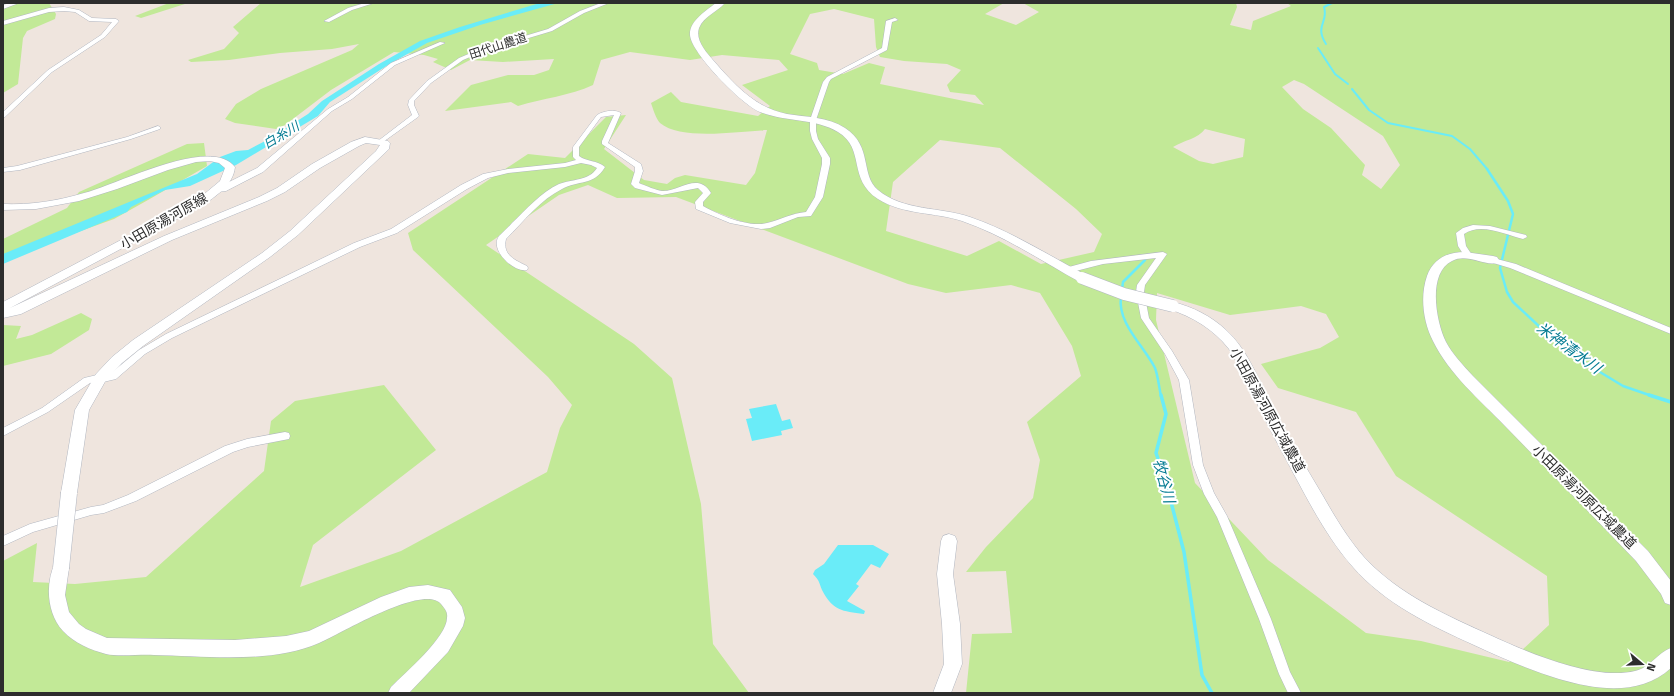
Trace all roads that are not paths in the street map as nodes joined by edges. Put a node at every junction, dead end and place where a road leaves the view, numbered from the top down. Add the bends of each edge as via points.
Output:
1 (16, 3) edge
2 (371, 3) edge
3 (606, 3) edge
4 (721, 3) edge
5 (3, 7) edge
6 (895, 20) dead end
7 (327, 22) dead end
8 (3, 23) edge
9 (442, 43) dead end
10 (3, 116) edge
11 (813, 120) junction
12 (158, 128) dead end
13 (381, 141) junction
14 (581, 161) junction
15 (3, 170) edge
16 (217, 190) junction
17 (3, 207) edge
18 (1520, 236) dead end
19 (1468, 255) junction
20 (1493, 260) joint
21 (524, 268) dead end
22 (1068, 270) junction
23 (3, 307) edge
24 (3, 314) edge
25 (1671, 331) edge
26 (100, 378) junction
27 (3, 432) edge
28 (285, 436) dead end
29 (3, 541) edge
30 (949, 541) dead end
31 (1671, 598) edge
32 (1671, 656) edge
33 (397, 693) edge
34 (942, 693) edge
35 (1295, 693) edge

1 - 5 street
2 - 7 street
3 - 13 street, 田代山農道 via 582,12 550,30 461,59 429,82 411,101 416,116
4 - 11 street, 小田原湯河原広域農道 via 702,18 694,34 704,54 747,100 756,106 767,112
6 - 11 street via 889,21 885,49 829,78
8 - 10 street via 49,10 64,9 77,11 91,20 116,21 103,36 50,71
9 - 16 street via 393,64 350,98 330,110 260,170
11 - 14 street via 815,139 826,158 819,197 808,214 794,215 765,227 754,228 703,210 699,207 699,202 707,193 702,186 691,185 662,193 635,184 640,171 638,166 605,144 618,113 603,114 594,123 576,147 576,157
11 - 22 street, 小田原湯河原広域農道 via 837,127 853,139 859,147 866,182 885,198 982,225
12 - 15 street via 129,138
13 - 24 street via 365,140 355,144 316,166 282,190 168,238 17,311
13 - 26 street via 385,143 384,149 294,233 138,343
14 - 21 street via 601,167 599,173 594,178 553,190 502,238 500,245 503,254
14 - 26 street via 486,176 394,231 357,245 169,336 142,352 113,377
16 - 17 street, 小田原湯河原線 via 230,172 228,164 214,158 181,163 90,195 62,202 43,206
16 - 23 street, 小田原湯河原線 via 194,206
18 - 19 street via 1489,228 1467,228 1460,232 1460,238
19 - 20 street, 小田原湯河原広域農道
19 - 31 street, 小田原湯河原広域農道 via 1441,261 1435,270 1430,290 1432,322 1446,354 1642,556
20 - 25 street, 小田原湯河原広域農道
22 - 32 street, 小田原湯河原広域農道, bridge via 1124,294 1195,314 1217,328 1236,350 1279,432 1343,543 1364,568 1386,588 1458,630 1522,658 1584,677 1630,682 1651,674 1664,665
22 - 35 street via 1163,254 1141,285 1140,292 1146,318 1184,380 1202,475 1209,494 1222,516 1285,674
26 - 27 street via 87,380 45,410
26 - 33 street, bridge via 82,410 57,595 62,615 71,629 87,640 107,646 249,648 283,645 311,638 385,602 416,592 439,592 454,606 456,619 450,636 436,654
28 - 29 street via 229,449 125,500 30,528
30 - 34 street via 945,574 953,664

